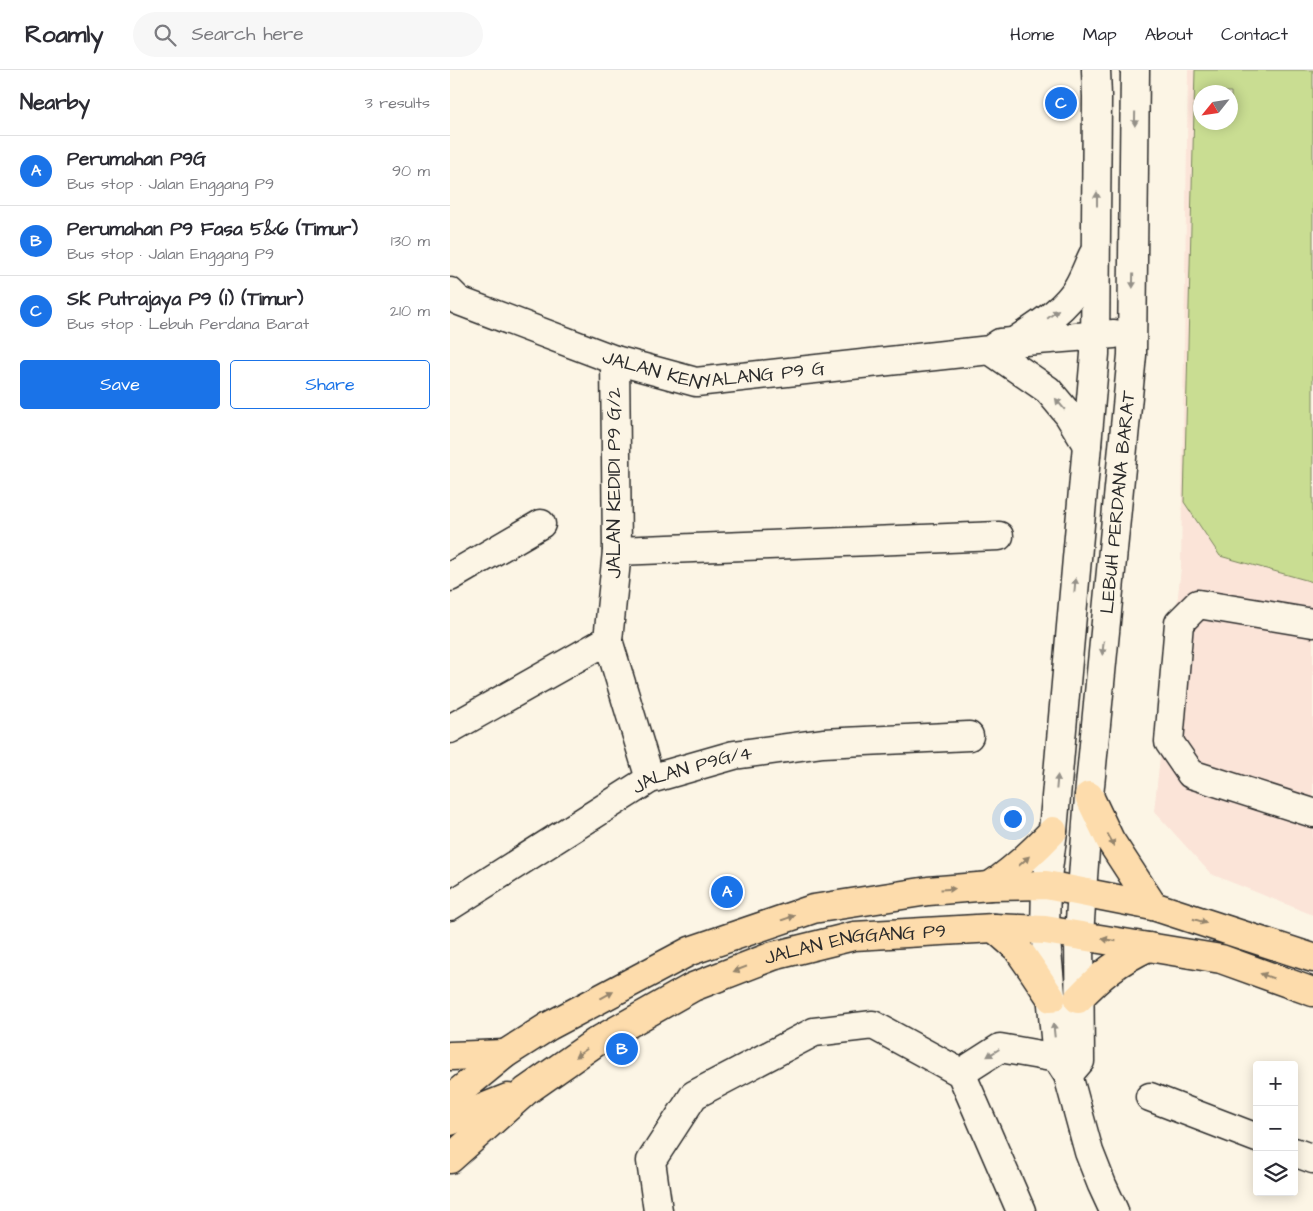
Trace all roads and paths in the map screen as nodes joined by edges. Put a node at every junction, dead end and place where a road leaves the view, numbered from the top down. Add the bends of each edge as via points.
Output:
1 (1096, 70) edge
2 (1135, 70) edge
3 (1096, 248) junction
4 (450, 292) edge
5 (1132, 344) junction
6 (1096, 345) junction
7 (1001, 349) junction
8 (615, 360) junction
9 (1087, 445) junction
10 (541, 524) dead end
11 (999, 536) dead end
12 (617, 551) junction
13 (450, 577) edge
14 (1313, 623) edge
15 (608, 640) junction
16 (450, 729) edge
17 (969, 736) dead end
18 (650, 779) junction
19 (1089, 796) junction
20 (1313, 814) edge
21 (1053, 830) junction
22 (1046, 885) junction
23 (990, 886) junction
24 (1082, 891) junction
25 (450, 906) edge
26 (1153, 906) junction
27 (994, 928) junction
28 (1045, 930) junction
29 (1079, 935) junction
30 (1148, 947) junction
31 (1312, 956) edge
32 (1313, 992) edge
33 (1051, 998) junction
34 (1078, 999) junction
35 (505, 1054) junction
36 (450, 1056) edge
37 (1062, 1066) junction
38 (961, 1073) junction
39 (526, 1091) junction
40 (1150, 1097) dead end
41 (450, 1098) edge
42 (450, 1121) edge
43 (1253, 1136) edge
44 (1298, 1153) edge
45 (450, 1159) edge
46 (1313, 1159) edge
47 (658, 1211) edge
48 (1021, 1211) edge
49 (1114, 1211) edge

3 -> 1 street, LEBUH PERDANA BARAT
2 -> 5 street, LEBUH PERDANA BARAT
3 - 6 street, LEBUH PERDANA BARAT
7 -> 3 street via 1057,311 1069,299 1078,288
4 - 8 street, JALAN KENYALANG P9 G via 459,301
5 - 6 street, JALAN KENYALANG P9 G
5 -> 19 street, LEBUH PERDANA BARAT
6 - 7 street, JALAN KENYALANG P9 G
6 - 9 street, LEBUH PERDANA BARAT
7 - 8 street, JALAN KENYALANG P9 G via 696,382
9 -> 7 street via 1048,390
8 - 12 street, JALAN KEDIDI P9 G/2
21 -> 9 street, LEBUH PERDANA BARAT
10 - 13 street
11 - 12 street
12 - 15 street, JALAN KEDIDI P9 G/2
14 - 20 street via 1198,604 1179,623 1169,742 1192,774
15 - 16 street
15 - 18 street, JALAN KEDIDI P9 G/2
17 - 18 street, JALAN P9G/4 via 813,744 734,755
18 - 25 street, JALAN P9G/4
19 - 24 street, LEBUH PERDANA BARAT
19 -> 26 main road via 1110,840
21 - 22 street, LEBUH PERDANA BARAT
23 -> 21 main road via 1011,873
22 - 23 main road, JALAN ENGGANG P9
22 - 24 main road, JALAN ENGGANG P9
22 - 28 street, LEBUH PERDANA BARAT
35 -> 23 main road, JALAN ENGGANG P9 via 549,1026 690,951 813,909 928,890
24 - 26 main road, JALAN ENGGANG P9
24 - 29 street, LEBUH PERDANA BARAT
26 -> 31 main road, JALAN ENGGANG P9
27 - 28 main road, JALAN ENGGANG P9
27 - 33 main road via 1017,948
27 -> 39 main road, JALAN ENGGANG P9 via 854,936 773,956 693,987 596,1042
28 - 29 main road, JALAN ENGGANG P9
28 - 33 street, LEBUH PERDANA BARAT
30 -> 29 main road, JALAN ENGGANG P9
29 - 34 street, LEBUH PERDANA BARAT
32 -> 30 main road, JALAN ENGGANG P9 via 1221,959
30 - 34 main road via 1126,957 1100,976
37 -> 33 street, LEBUH PERDANA BARAT
34 - 37 street, LEBUH PERDANA BARAT via 1080,1061
35 - 36 main road
35 - 41 main road, JALAN ENGGANG P9
37 -> 38 street via 1000,1048
37 - 49 street, LEBUH PERDANA BARAT via 1089,1152
38 - 47 street via 873,1025 814,1032 694,1095 651,1161
38 - 48 street
39 - 42 main road
39 - 45 main road, JALAN ENGGANG P9
40 - 43 street
44 - 46 street

